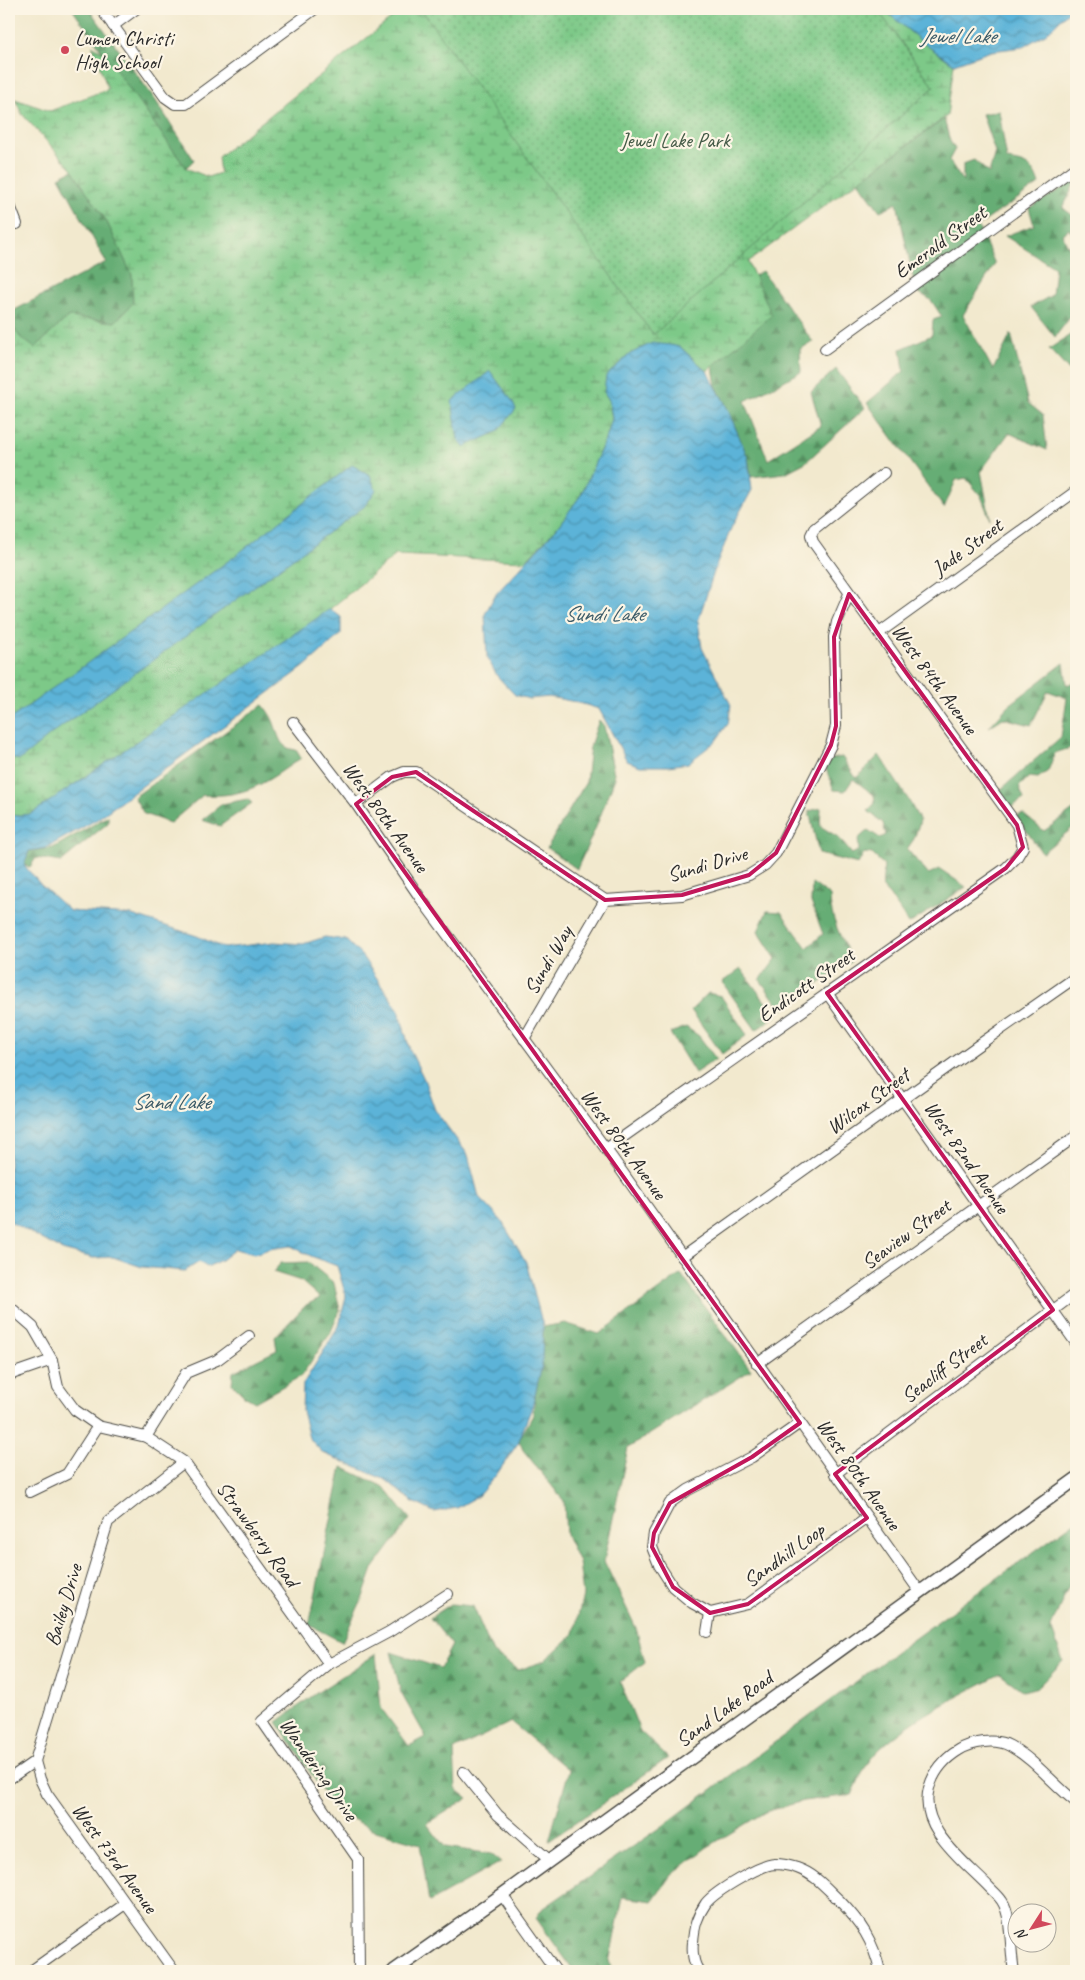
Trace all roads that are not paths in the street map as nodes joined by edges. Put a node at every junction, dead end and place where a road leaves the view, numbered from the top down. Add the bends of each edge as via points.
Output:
1 (101, 9) edge
2 (136, 9) edge
3 (315, 9) edge
4 (114, 26) junction
5 (1076, 166) edge
6 (9, 203) edge
7 (17, 224) dead end
8 (826, 349) dead end
9 (884, 473) dead end
10 (1076, 491) edge
11 (849, 594) junction
12 (879, 633) junction
13 (293, 722) dead end
14 (356, 804) junction
15 (1023, 848) joint
16 (605, 900) junction
17 (1076, 978) edge
18 (827, 993) junction
19 (524, 1039) junction
20 (903, 1100) junction
21 (1076, 1136) edge
22 (606, 1149) junction
23 (978, 1205) junction
24 (682, 1257) junction
25 (1076, 1293) edge
26 (9, 1306) edge
27 (1053, 1310) junction
28 (249, 1336) dead end
29 (1076, 1342) edge
30 (52, 1360) junction
31 (758, 1364) junction
32 (9, 1375) edge
33 (800, 1423) junction
34 (98, 1426) junction
35 (146, 1437) junction
36 (184, 1462) junction
37 (835, 1474) junction
38 (1076, 1478) edge
39 (30, 1492) dead end
40 (867, 1518) junction
41 (920, 1592) junction
42 (448, 1594) dead end
43 (710, 1613) junction
44 (707, 1632) dead end
45 (329, 1664) junction
46 (36, 1761) junction
47 (463, 1772) dead end
48 (9, 1779) edge
49 (1076, 1802) edge
50 (549, 1860) junction
51 (502, 1895) junction
52 (125, 1904) junction
53 (31, 1971) edge
54 (174, 1971) edge
55 (359, 1971) edge
56 (394, 1971) edge
57 (556, 1971) edge
58 (699, 1971) edge
59 (880, 1971) edge
60 (1014, 1971) edge

1 - 4 street
2 - 4 street
3 - 4 street via 186,104 175,104 165,97
5 - 8 street, Emerald Street
6 - 7 street
9 - 11 street, West 84th Avenue via 814,529 811,535
10 - 12 street, Jade Street
11 - 12 street, West 84th Avenue
11 - 16 street, Sundi Drive via 834,637 836,726 831,745 776,853 765,865 749,874 682,895
12 - 15 street, West 84th Avenue via 1017,825
13 - 14 street, West 80th Avenue
14 - 16 street via 392,777 416,772
14 - 19 street, West 80th Avenue
15 - 18 street, Endicott Street via 1006,868
16 - 19 street, Sundi Way
17 - 20 street, Wilcox Street
18 - 20 street, West 82nd Avenue
18 - 22 street, Endicott Street
19 - 22 street, West 80th Avenue
20 - 23 street, West 82nd Avenue
20 - 24 street, Wilcox Street
21 - 23 street, Seaview Street
22 - 24 street, West 80th Avenue
23 - 27 street, West 82nd Avenue
23 - 31 street, Seaview Street
24 - 31 street, West 80th Avenue
25 - 27 street, Seacliff Street
26 - 30 street via 34,1327
27 - 29 street, West 82nd Avenue
27 - 37 street, Seacliff Street
28 - 35 street via 217,1360 186,1373
30 - 32 street
30 - 34 street via 58,1387 75,1410
31 - 33 street, West 80th Avenue
33 - 37 street, West 80th Avenue
33 - 43 street via 752,1457 688,1490 670,1503 654,1533 652,1547 672,1587
34 - 35 street
34 - 39 street via 67,1474
35 - 36 street, Strawberry Road
36 - 45 street, Strawberry Road
36 - 46 street, Bailey Drive via 108,1522
37 - 40 street, West 80th Avenue
38 - 41 main road, Sand Lake Road
40 - 41 street, West 80th Avenue
40 - 43 street, Sandhill Loop via 748,1604
41 - 50 main road, Sand Lake Road
42 - 45 street, Wandering Drive via 389,1632
43 - 44 street
45 - 55 street, Wandering Drive via 262,1721 358,1859
46 - 48 street
46 - 52 street, West 73rd Avenue via 47,1794
47 - 50 street via 498,1815
49 - 60 street via 1031,1761 1008,1745 970,1744 945,1759 932,1779 927,1797 930,1818 937,1834 1002,1900 1008,1916
50 - 51 main road, Sand Lake Road
51 - 56 main road, Sand Lake Road
51 - 57 street
52 - 53 street
52 - 54 street, West 73rd Avenue
58 - 59 street via 692,1950 695,1924 707,1902 734,1881 775,1864 797,1868 816,1878 847,1909 876,1950

